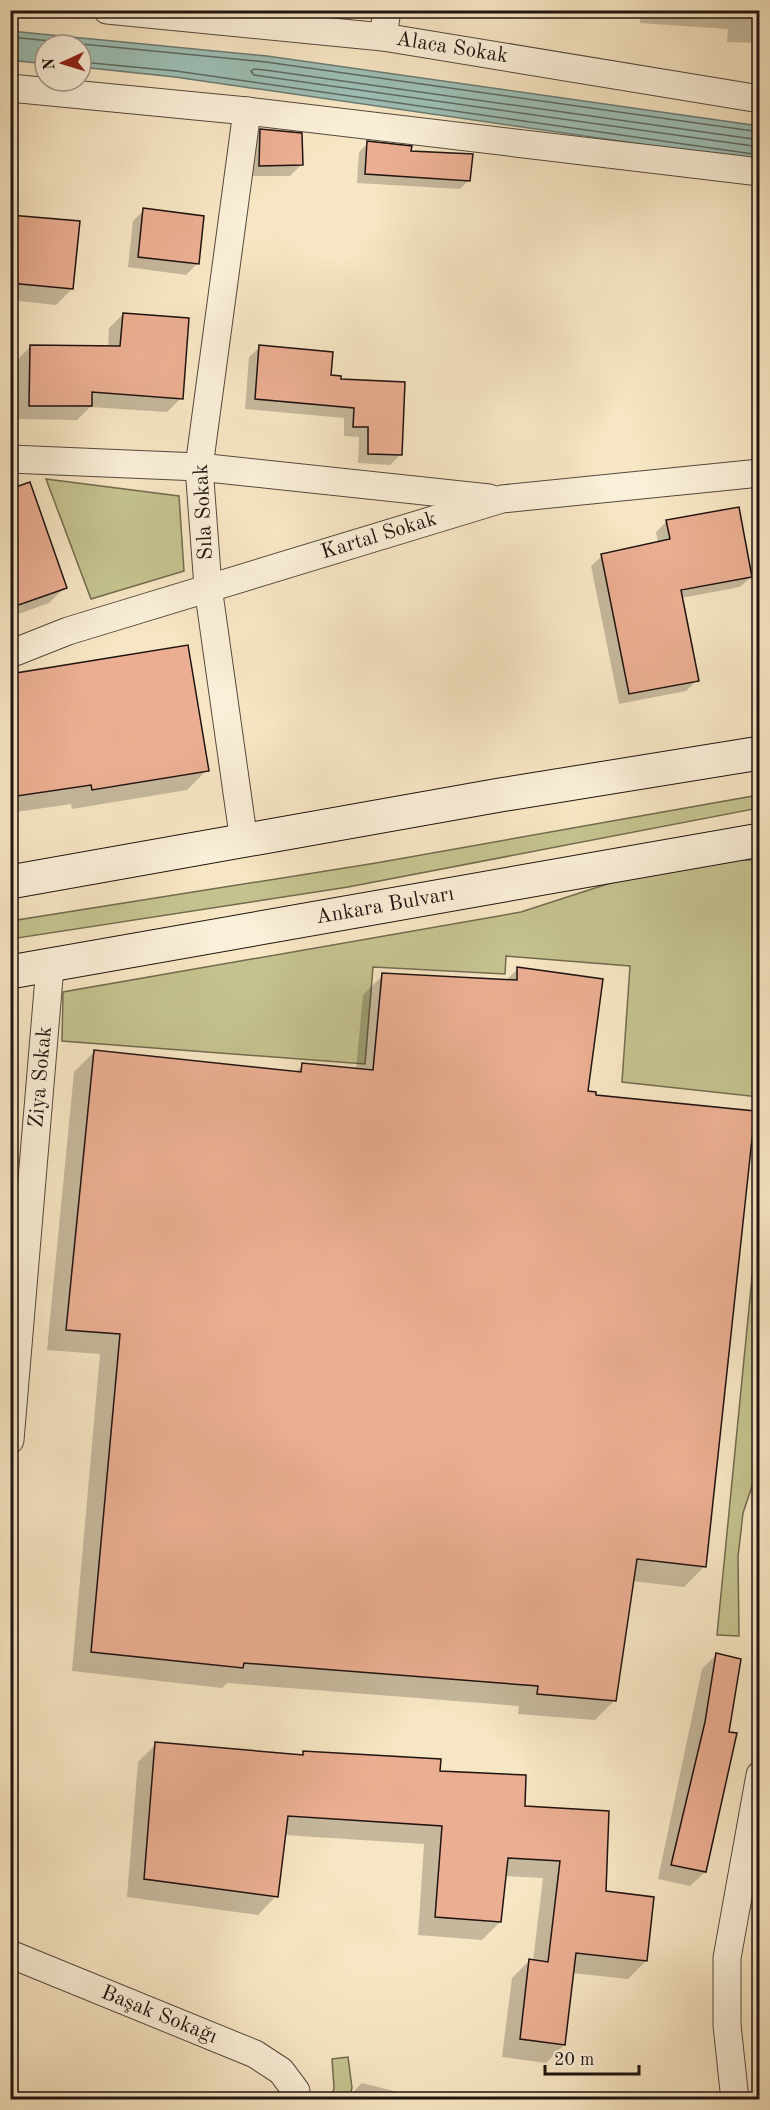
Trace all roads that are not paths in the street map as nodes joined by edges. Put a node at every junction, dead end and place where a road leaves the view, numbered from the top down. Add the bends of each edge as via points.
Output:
1 (107, 10) edge
2 (260, 18) edge
3 (385, 24) edge
4 (10, 88) edge
5 (759, 99) edge
6 (247, 111) junction
7 (759, 172) edge
8 (10, 459) edge
9 (199, 467) junction
10 (759, 473) edge
11 (502, 499) junction
12 (208, 587) junction
13 (10, 654) edge
14 (759, 753) edge
15 (759, 840) edge
16 (244, 842) junction
17 (10, 882) edge
18 (50, 966) junction
19 (10, 972) edge
20 (10, 1440) edge
21 (759, 1774) edge
22 (10, 1954) edge
23 (295, 2095) edge
24 (735, 2100) edge

1 - 2 street, Alaca Sokak
2 - 3 street, Alaca Sokak
3 - 5 street, Alaca Sokak
4 - 6 street
6 - 7 street
6 - 9 street, Sıla Sokak
8 - 9 street
9 - 11 street
9 - 12 street, Sıla Sokak
10 - 11 street, Kartal Sokak
11 - 12 street, Kartal Sokak
12 - 13 street, Kartal Sokak via 68,631
12 - 16 street, Sıla Sokak
14 - 16 main road
15 - 18 main road, Ankara Bulvarı
16 - 17 main road
18 - 19 main road, Ankara Bulvarı
18 - 20 street, Ziya Sokak
21 - 24 street via 727,1958 727,2025
22 - 23 street, Başak Sokağı via 255,2054 281,2071

